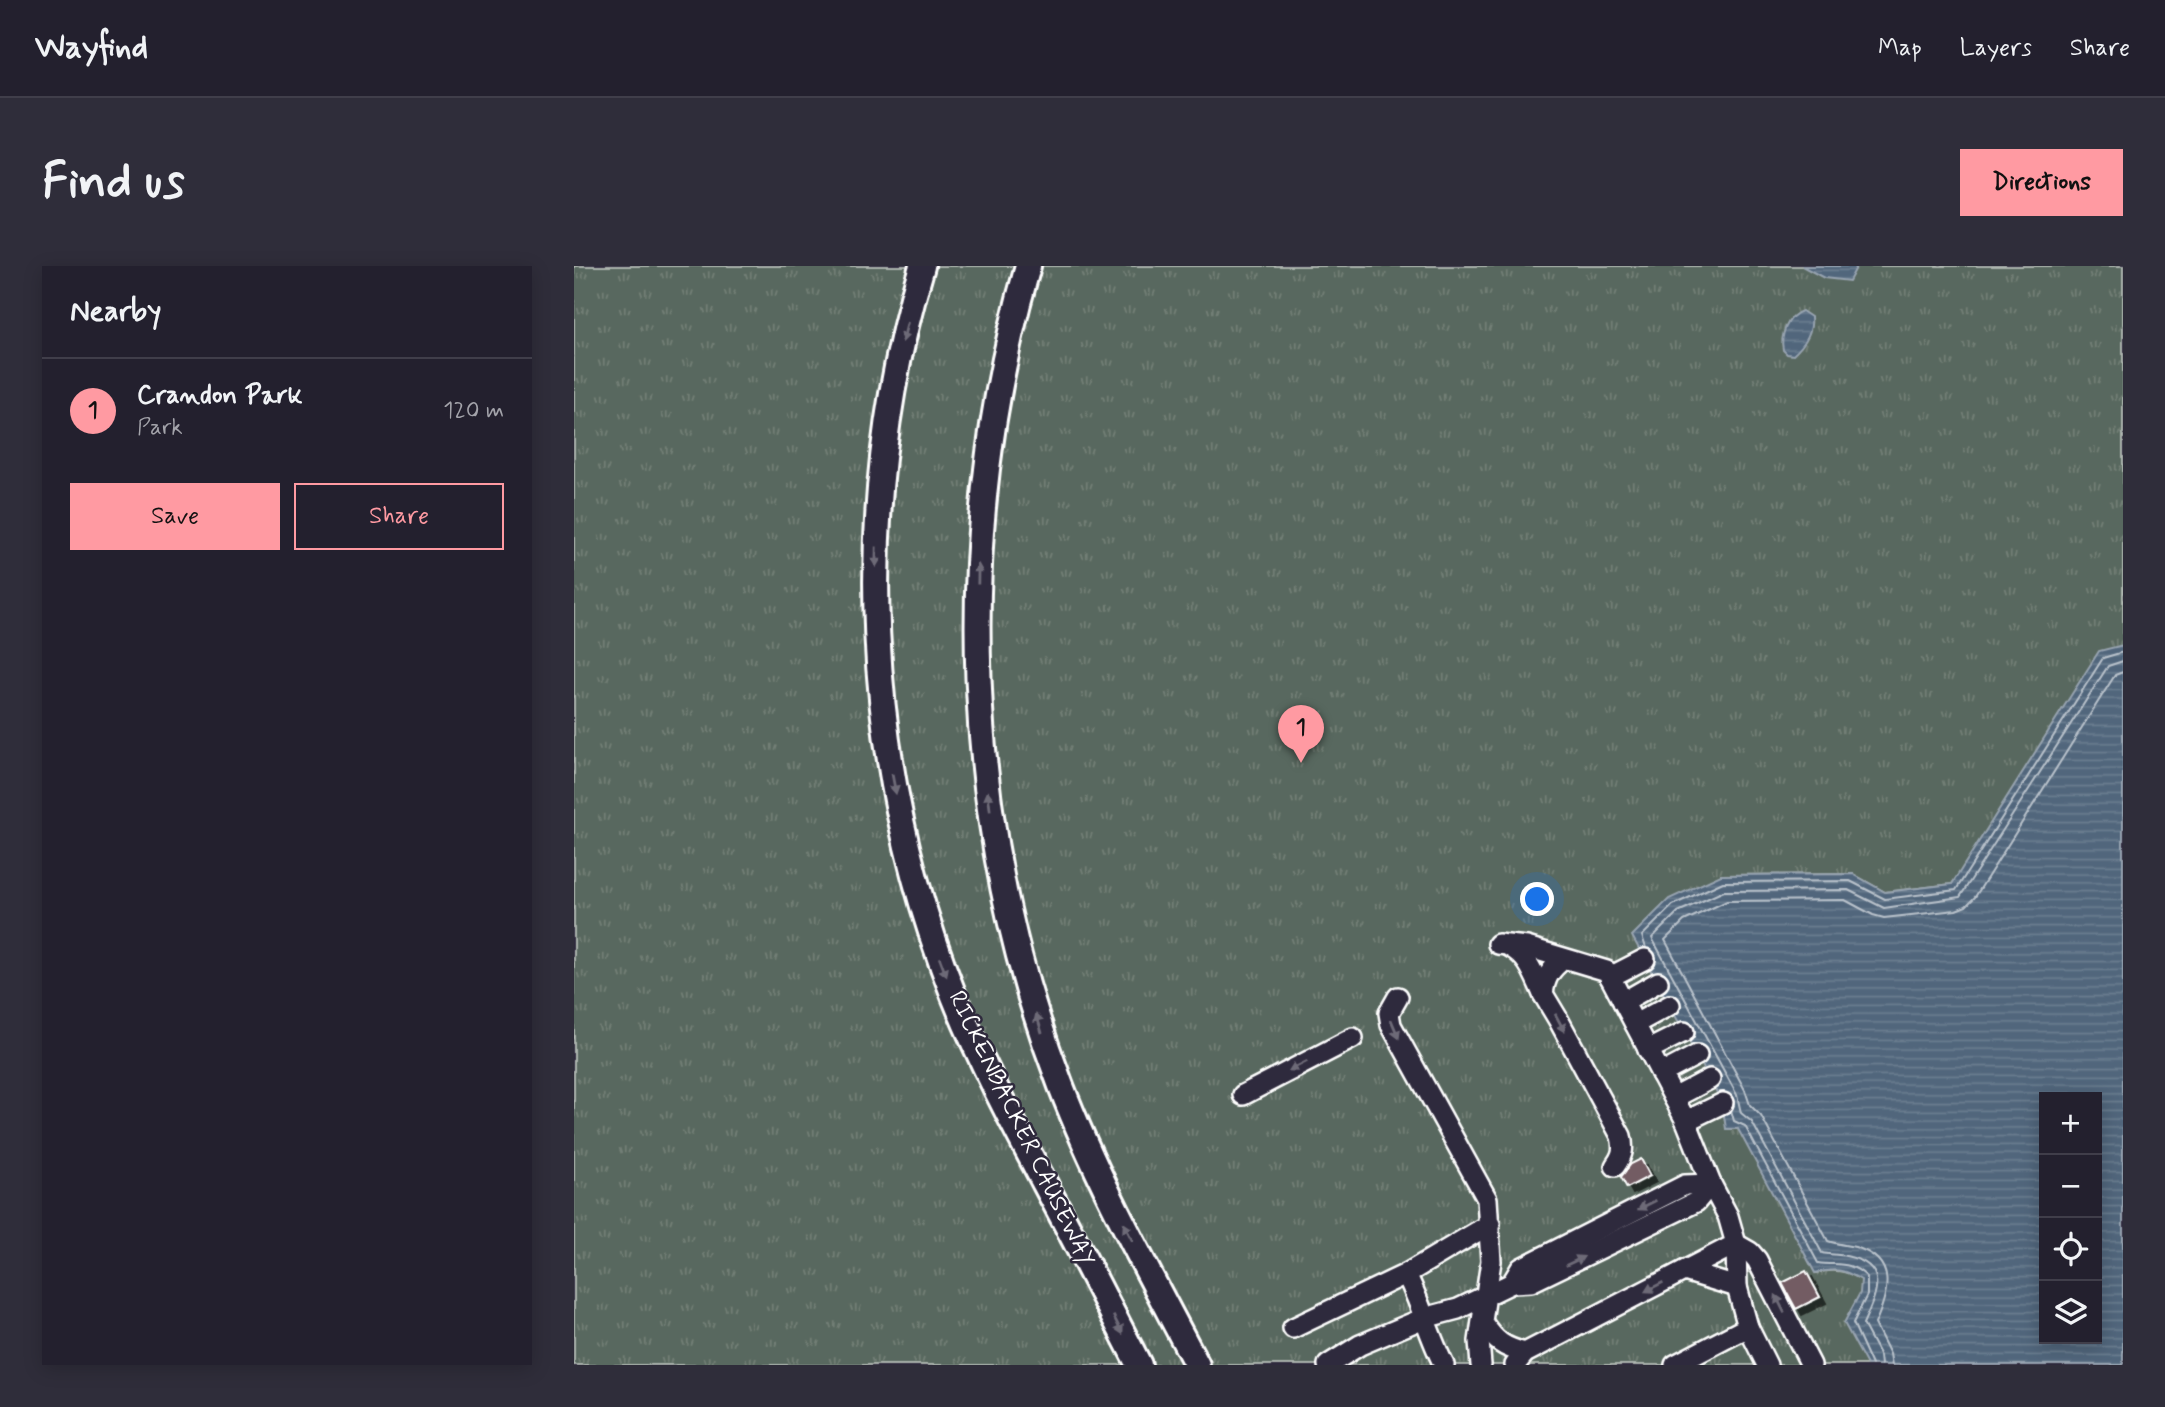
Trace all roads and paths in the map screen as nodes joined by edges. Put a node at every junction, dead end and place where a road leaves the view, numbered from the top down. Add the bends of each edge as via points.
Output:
1 (922, 266) edge
2 (1028, 266) edge
3 (1563, 959) junction
4 (1645, 959) dead end
5 (1610, 977) junction
6 (1658, 982) dead end
7 (1543, 994) junction
8 (1398, 997) dead end
9 (1623, 1002) junction
10 (1670, 1005) dead end
11 (1635, 1024) junction
12 (1684, 1032) dead end
13 (1353, 1038) dead end
14 (1648, 1050) junction
15 (1697, 1055) dead end
16 (1661, 1074) junction
17 (1710, 1079) dead end
18 (1243, 1095) dead end
19 (1674, 1098) junction
20 (1723, 1103) dead end
21 (1686, 1121) junction
22 (1615, 1166) dead end
23 (1711, 1184) junction
24 (1490, 1224) junction
25 (1736, 1244) junction
26 (1684, 1271) junction
27 (1406, 1274) junction
28 (1486, 1287) junction
29 (1737, 1287) junction
30 (1424, 1318) junction
31 (1483, 1323) junction
32 (1748, 1327) junction
33 (1293, 1328) dead end
34 (1520, 1359) edge
35 (1139, 1365) edge
36 (1196, 1365) edge
37 (1328, 1365) edge
38 (1444, 1365) edge
39 (1481, 1365) edge
40 (1675, 1365) edge
41 (1768, 1365) edge
42 (1811, 1365) edge

1 -> 35 main road, RICKENBACKER CAUSEWAY via 889,408 878,520 878,650 895,787 922,902 955,997 1002,1099
36 -> 2 main road, RICKENBACKER CAUSEWAY via 1099,1175 1060,1084 1009,913 990,813 978,678 978,564 996,403
3 - 5 lane via 1607,971
3 - 7 lane via 1547,975
3 - 7 lane via 1527,947 1499,944 1520,952
4 - 5 lane
5 - 9 lane
6 - 9 lane
7 -> 22 lane via 1624,1146
8 -> 24 lane via 1390,1013 1391,1025 1487,1199
9 - 11 lane
10 - 11 lane
11 - 14 lane
12 - 14 lane
13 -> 18 lane
14 - 16 lane
15 - 16 lane
16 - 19 lane
17 - 19 lane
19 - 21 lane
20 - 21 lane
21 - 23 lane
23 - 25 lane
23 - 28 lane via 1696,1202 1531,1282
24 - 27 lane
24 - 28 lane
25 - 26 lane
25 - 29 lane
42 -> 25 lane via 1757,1260
26 - 29 lane
26 -> 34 lane
27 - 30 lane
27 - 33 lane
28 - 30 lane via 1458,1309
28 - 31 lane
29 - 32 lane
30 - 37 lane via 1360,1345
30 - 38 lane
31 - 34 lane via 1493,1338
31 - 39 lane
32 - 40 lane
32 - 41 lane

